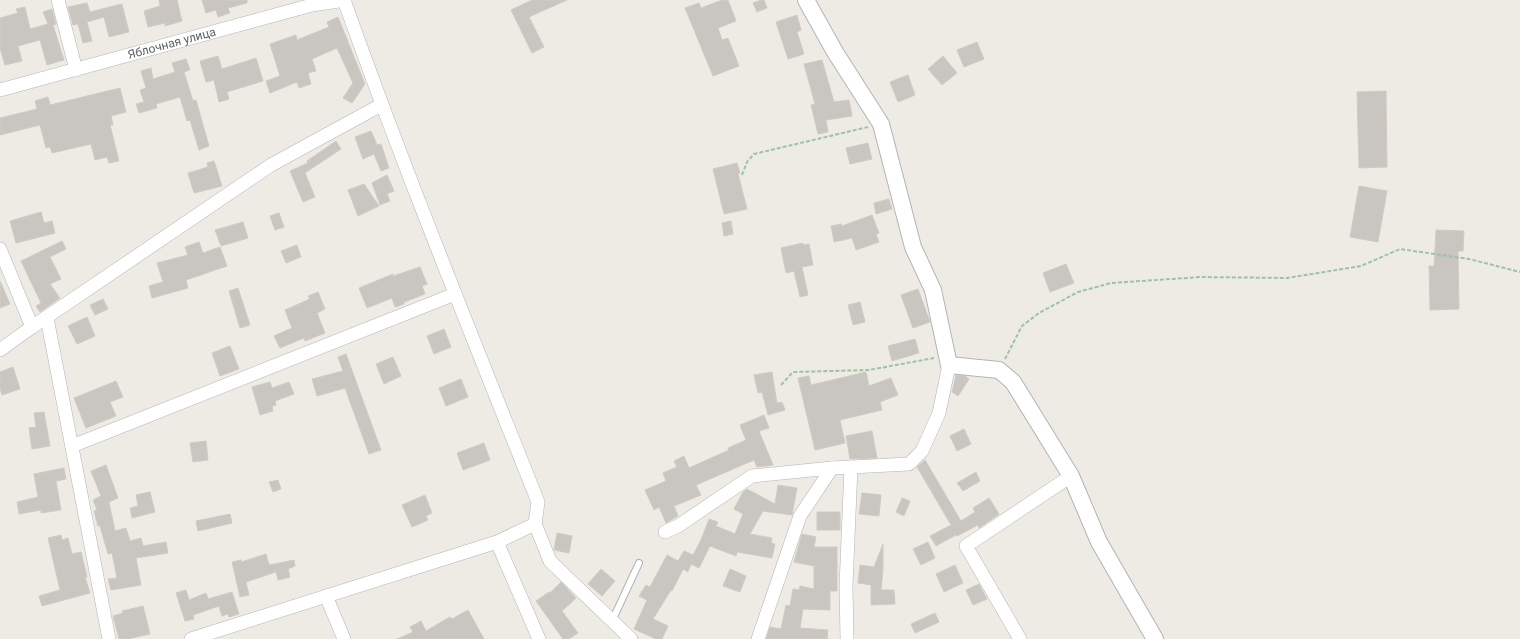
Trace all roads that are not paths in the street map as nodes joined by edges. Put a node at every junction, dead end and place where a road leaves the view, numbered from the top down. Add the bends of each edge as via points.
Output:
1 (58, 0) edge
2 (344, 0) edge
3 (806, 0) edge
4 (76, 70) junction
5 (0, 90) edge
6 (381, 105) junction
7 (0, 249) edge
8 (455, 294) junction
9 (47, 318) junction
10 (32, 327) junction
11 (0, 350) edge
12 (948, 360) junction
13 (72, 446) junction
14 (851, 467) junction
15 (832, 468) junction
16 (1071, 476) junction
17 (535, 524) junction
18 (665, 532) dead end
19 (497, 542) junction
20 (639, 563) dead end
21 (326, 596) junction
22 (612, 621) junction
23 (109, 639) edge
24 (191, 639) edge
25 (344, 639) edge
26 (539, 639) edge
27 (631, 639) edge
28 (758, 639) edge
29 (847, 639) edge
30 (1020, 639) edge
31 (1155, 639) edge

1 - 4 street
2 - 4 street, Яблочная улица via 312,5
2 - 6 street
3 - 12 street via 835,52 881,124 914,247 933,290
4 - 5 street, Яблочная улица
6 - 8 street
6 - 9 street via 271,165
7 - 10 street
8 - 13 street
8 - 17 street via 538,502
9 - 10 street
9 - 13 street
10 - 11 street
12 - 14 street via 939,413 922,451 909,464
12 - 16 street via 999,370 1013,382
13 - 23 street
14 - 15 street
14 - 29 street via 846,586
15 - 18 street via 752,476
15 - 28 street via 800,516
16 - 30 street via 966,546
16 - 31 street via 1099,542
17 - 19 street
17 - 22 street via 550,561
19 - 21 street
19 - 26 street
20 - 22 lane
21 - 24 street
21 - 25 street
22 - 27 street

